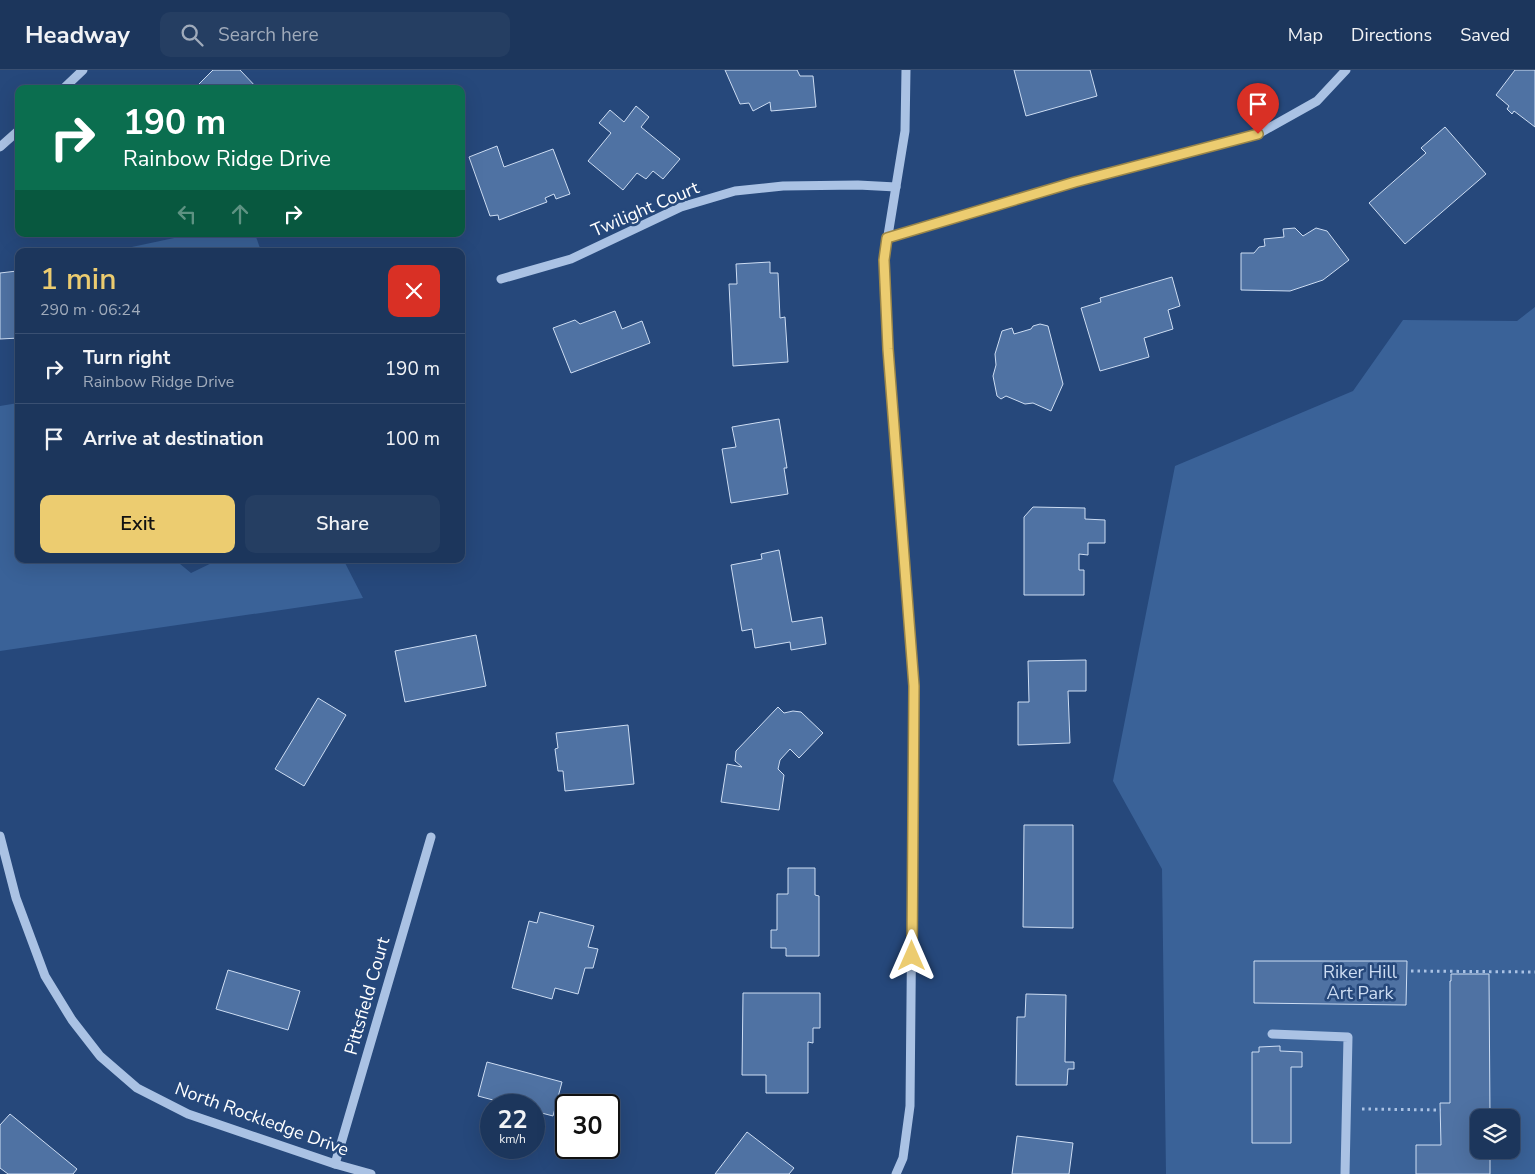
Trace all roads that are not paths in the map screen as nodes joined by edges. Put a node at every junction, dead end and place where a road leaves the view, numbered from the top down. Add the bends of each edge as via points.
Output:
1 (83, 70) edge
2 (906, 70) edge
3 (1346, 70) edge
4 (67, 85) edge
5 (15, 134) edge
6 (0, 147) edge
7 (896, 187) junction
8 (887, 238) junction
9 (501, 279) dead end
10 (0, 836) edge
11 (431, 837) dead end
12 (1272, 1034) dead end
13 (335, 1164) junction
14 (371, 1174) edge
15 (896, 1174) edge
16 (1345, 1174) edge

1 - 4 street
2 - 7 street via 905,131
3 - 8 street via 1317,101 1258,134 1075,182
5 - 6 street
7 - 8 street
7 - 9 street, Twilight Court via 802,186 735,191 681,207 571,259
8 - 15 street via 884,260 888,349 914,686 910,1106 903,1158
10 - 13 street, North Rockledge Drive via 16,898 45,976 72,1020 100,1056 137,1088 188,1114
11 - 13 street, Pittsfield Court
12 - 16 street via 1348,1037
13 - 14 street, North Rockledge Drive

